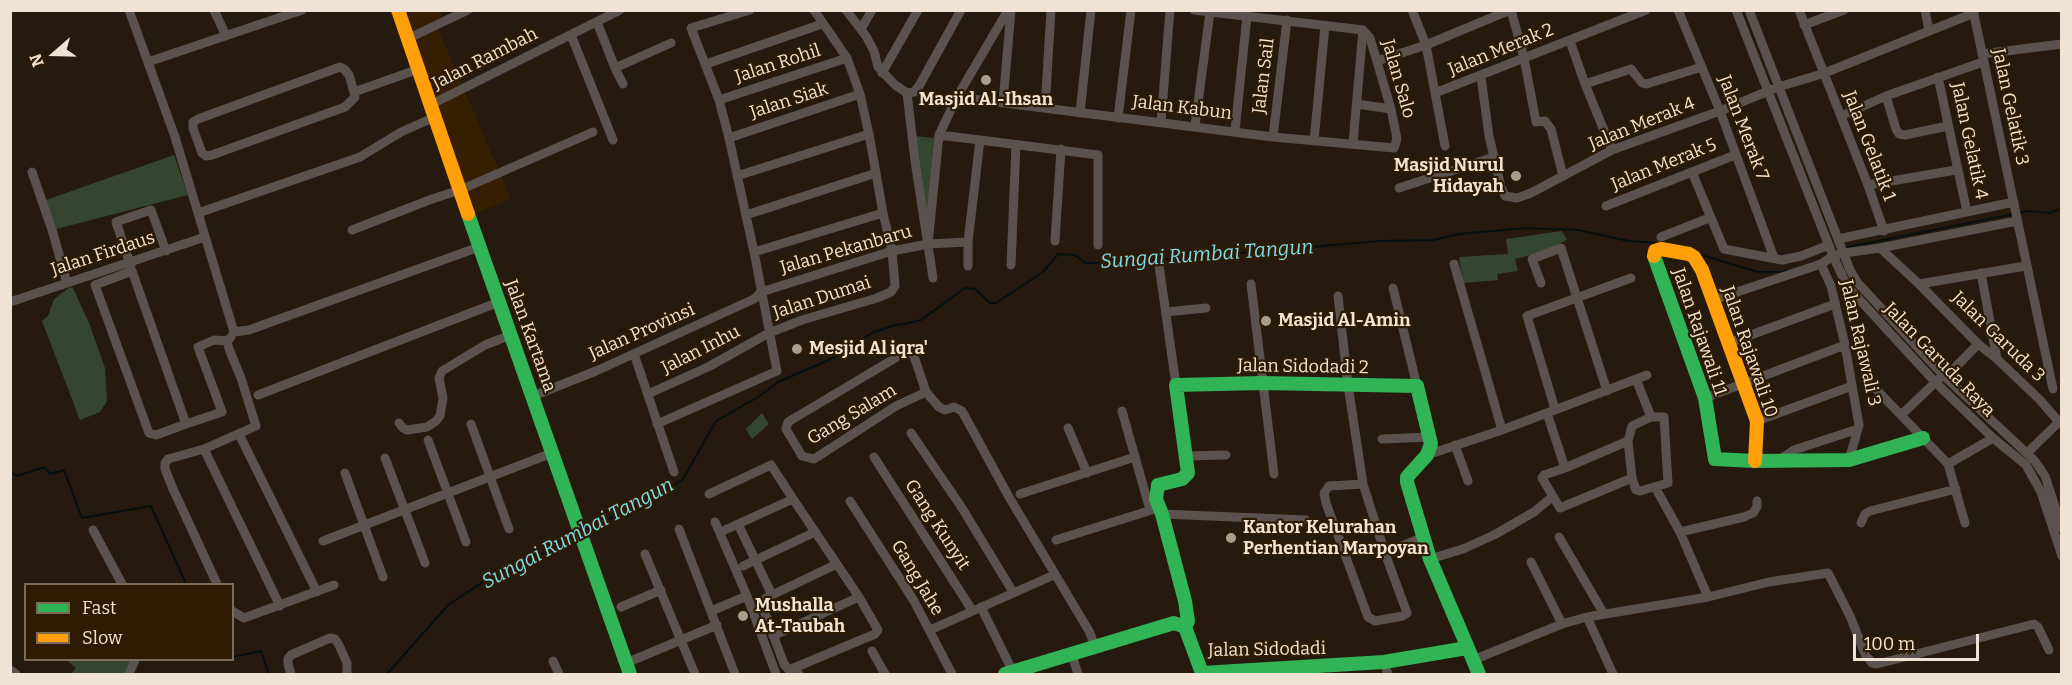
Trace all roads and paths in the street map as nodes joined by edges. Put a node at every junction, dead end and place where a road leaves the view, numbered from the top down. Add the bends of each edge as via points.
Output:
1 (129, 10) edge
2 (214, 10) edge
3 (302, 10) edge
4 (398, 10) edge
5 (468, 10) edge
6 (620, 10) edge
7 (750, 10) edge
8 (814, 10) edge
9 (846, 10) edge
10 (872, 10) edge
11 (918, 10) edge
12 (961, 10) edge
13 (1010, 10) edge
14 (1051, 10) edge
15 (1091, 10) edge
16 (1131, 10) edge
17 (1170, 10) edge
18 (1194, 10) edge
19 (1296, 10) edge
20 (1412, 10) edge
21 (1511, 10) edge
22 (1646, 10) edge
23 (1678, 10) edge
24 (1736, 10) edge
25 (1749, 10) edge
26 (1798, 10) edge
27 (1844, 10) edge
28 (1925, 10) edge
29 (1210, 12) edge
30 (1973, 12) edge
31 (1633, 13) edge
32 (1247, 16) junction
33 (1291, 21) junction
34 (597, 22) junction
35 (822, 24) junction
36 (1325, 26) junction
37 (1804, 26) junction
38 (861, 29) junction
39 (1363, 30) junction
40 (1929, 31) junction
41 (571, 35) junction
42 (226, 36) junction
43 (407, 39) junction
44 (1570, 41) junction
45 (671, 44) dead end
46 (2061, 44) edge
47 (1426, 45) junction
48 (848, 58) junction
49 (1524, 58) junction
50 (1983, 58) junction
51 (1377, 61) junction
52 (148, 62) junction
53 (706, 64) junction
54 (1702, 67) junction
55 (615, 68) junction
56 (419, 69) junction
57 (882, 73) junction
58 (1822, 74) junction
59 (1481, 77) junction
60 (1938, 77) junction
61 (623, 84) dead end
62 (1585, 84) junction
63 (1778, 87) junction
64 (354, 92) junction
65 (1767, 92) junction
66 (907, 93) junction
67 (1435, 93) junction
68 (860, 94) junction
69 (1886, 96) junction
70 (957, 97) junction
71 (719, 100) junction
72 (1003, 102) junction
73 (1357, 104) junction
74 (1045, 108) junction
75 (1391, 109) junction
76 (433, 111) junction
77 (1720, 111) junction
78 (1080, 113) junction
79 (1840, 116) junction
80 (1118, 117) junction
81 (1161, 122) junction
82 (1195, 126) junction
83 (1948, 126) junction
84 (1235, 131) junction
85 (593, 132) dead end
86 (870, 134) junction
87 (939, 135) junction
88 (1273, 137) junction
89 (729, 138) junction
90 (1397, 139) joint
91 (613, 140) dead end
92 (980, 140) junction
93 (1314, 141) junction
94 (1353, 142) junction
95 (1016, 145) junction
96 (1445, 146) dead end
97 (1061, 149) junction
98 (1612, 150) junction
99 (1735, 155) junction
100 (1494, 157) junction
101 (1956, 170) junction
102 (32, 172) dead end
103 (1692, 172) junction
104 (876, 173) junction
105 (737, 176) junction
106 (1563, 176) junction
107 (1868, 184) junction
108 (1399, 188) dead end
109 (460, 190) junction
110 (1606, 206) dead end
111 (1967, 212) junction
112 (198, 213) junction
113 (883, 213) junction
114 (2016, 213) junction
115 (746, 215) junction
116 (1709, 218) junction
117 (352, 230) dead end
118 (1884, 231) junction
119 (205, 237) junction
120 (1661, 237) dead end
121 (1055, 241) dead end
122 (968, 242) junction
123 (928, 244) junction
124 (1098, 245) dead end
125 (1841, 246) junction
126 (479, 247) junction
127 (1880, 248) junction
128 (1830, 250) junction
129 (166, 251) junction
130 (892, 251) junction
131 (754, 252) junction
132 (1694, 257) joint
133 (1774, 258) junction
134 (1454, 264) dead end
135 (1821, 264) junction
136 (1011, 265) dead end
137 (1159, 265) dead end
138 (968, 266) dead end
139 (2026, 266) junction
140 (131, 267) junction
141 (1981, 273) junction
142 (933, 278) dead end
143 (1631, 278) dead end
144 (67, 283) junction
145 (1541, 283) dead end
146 (1251, 284) dead end
147 (1919, 284) junction
148 (1393, 288) dead end
149 (761, 292) junction
150 (1338, 296) dead end
151 (1576, 297) junction
152 (1713, 300) junction
153 (10, 302) edge
154 (499, 303) junction
155 (1835, 304) junction
156 (1206, 308) dead end
157 (1166, 312) junction
158 (234, 332) junction
159 (769, 333) junction
160 (511, 335) junction
161 (228, 341) junction
162 (1729, 343) junction
163 (1978, 344) junction
164 (1845, 345) junction
165 (634, 354) junction
166 (1997, 359) junction
167 (1647, 375) dead end
168 (1945, 376) junction
169 (1636, 379) junction
170 (1743, 382) junction
171 (1936, 383) junction
172 (1176, 384) junction
173 (1262, 384) junction
174 (1348, 385) junction
175 (1872, 385) dead end
176 (1852, 386) junction
177 (1417, 387) junction
178 (2057, 388) edge
179 (1607, 391) junction
180 (926, 392) junction
181 (648, 394) junction
182 (258, 395) dead end
183 (533, 396) junction
184 (1705, 398) junction
185 (2040, 400) junction
186 (1122, 411) dead end
187 (1551, 411) junction
188 (1901, 415) junction
189 (1651, 417) junction
190 (1757, 421) junction
191 (399, 423) dead end
192 (186, 424) junction
193 (471, 424) dead end
194 (657, 424) junction
195 (1068, 428) dead end
196 (1858, 429) junction
197 (1502, 430) junction
198 (911, 433) dead end
199 (239, 434) junction
200 (1430, 437) junction
201 (1923, 438) junction
202 (1993, 438) junction
203 (1382, 439) dead end
204 (428, 440) dead end
205 (1628, 441) junction
206 (1455, 445) junction
207 (204, 449) junction
208 (552, 453) junction
209 (1806, 453) junction
210 (2027, 453) junction
211 (1226, 455) dead end
212 (1427, 455) junction
213 (1186, 456) junction
214 (874, 457) dead end
215 (385, 458) dead end
216 (1135, 458) junction
217 (1849, 460) junction
218 (1755, 461) junction
219 (1948, 465) junction
220 (1565, 468) junction
221 (674, 472) dead end
222 (345, 473) dead end
223 (1087, 473) junction
224 (1274, 474) dead end
225 (490, 476) junction
226 (1632, 478) junction
227 (1468, 481) dead end
228 (1363, 484) junction
229 (1655, 487) junction
230 (1956, 489) junction
231 (448, 493) junction
232 (709, 494) dead end
233 (1020, 494) dead end
234 (1552, 497) junction
235 (793, 499) junction
236 (850, 501) dead end
237 (1757, 501) dead end
238 (405, 510) junction
239 (1157, 511) junction
240 (1306, 520) dead end
241 (715, 522) dead end
242 (1861, 523) dead end
243 (1965, 523) dead end
244 (738, 524) junction
245 (364, 525) junction
246 (2061, 528) edge
247 (509, 529) dead end
248 (679, 529) dead end
249 (93, 530) dead end
250 (725, 530) dead end
251 (815, 532) junction
252 (1680, 532) junction
253 (1424, 537) junction
254 (1559, 537) dead end
255 (1056, 540) dead end
256 (323, 541) dead end
257 (466, 542) dead end
258 (1384, 553) junction
259 (645, 554) dead end
260 (2061, 556) edge
261 (1430, 559) junction
262 (756, 560) junction
263 (425, 562) dead end
264 (1531, 562) dead end
265 (837, 564) junction
266 (743, 566) dead end
267 (1054, 574) junction
268 (383, 577) dead end
269 (121, 583) edge
270 (217, 583) edge
271 (334, 585) dead end
272 (661, 590) junction
273 (317, 592) junction
274 (1013, 592) junction
275 (772, 595) junction
276 (747, 596) junction
277 (859, 597) junction
278 (1708, 597) junction
279 (280, 606) junction
280 (621, 607) dead end
281 (976, 609) junction
282 (234, 611) edge
283 (711, 611) junction
284 (1604, 614) junction
285 (1587, 617) junction
286 (1562, 624) junction
287 (717, 626) junction
288 (1185, 627) junction
289 (930, 630) junction
290 (773, 636) junction
291 (680, 640) junction
292 (1096, 648) junction
293 (2049, 650) dead end
294 (872, 651) dead end
295 (1470, 654) junction
296 (1072, 655) junction
297 (552, 660) dead end
298 (135, 661) edge
299 (1877, 664) junction
300 (1386, 668) edge
301 (628, 669) edge
302 (10, 670) edge
303 (789, 670) junction
304 (1009, 673) edge
305 (1200, 674) edge
306 (16, 675) edge
307 (129, 675) edge
308 (291, 675) edge
309 (347, 675) edge
310 (559, 675) edge
311 (695, 675) edge
312 (735, 675) edge
313 (776, 675) edge
314 (799, 675) edge
315 (885, 675) edge
316 (952, 675) edge
317 (1078, 675) edge
318 (1479, 675) edge
319 (1613, 675) edge
320 (1880, 675) edge

1 - 52 street
2 - 42 street
3 - 42 street
4 - 43 street, Jalan Kartama
5 - 43 street
6 - 34 street, Jalan Rambah
7 - 53 street, Jalan Dumai via 691,28
8 - 35 street, Jalan Dumai
9 - 38 street
10 - 38 street
11 - 57 street
12 - 66 street via 919,86
13 - 70 street
13 - 72 street
14 - 74 street
15 - 78 street
16 - 80 street
17 - 81 street
18 - 29 street
19 - 33 street, Jalan Sail
20 - 47 street
21 - 47 street
21 - 49 street
22 - 31 street, Jalan Merak 2
23 - 54 street, Jalan Merak 7
24 - 65 street, Jalan Garuda Raya
25 - 63 street, Jalan Garuda Raya
26 - 37 street, Jalan Gelatik 1
27 - 37 street
28 - 40 street
29 - 32 street
29 - 82 street
30 - 40 street, Jalan Merak 4
30 - 50 street, Jalan Gelatik 3
31 - 44 street, Jalan Merak 2
32 - 33 street
32 - 84 street
33 - 36 street
33 - 88 street, Jalan Sail
34 - 41 street, Jalan Rambah
34 - 55 street
35 - 48 street, Jalan Dumai
35 - 53 street
36 - 39 street
36 - 93 street
37 - 58 street, Jalan Gelatik 1
38 - 57 street
39 - 51 street, Jalan Salo via 1370,38
39 - 73 street
40 - 58 street, Jalan Merak 4
41 - 76 street, Jalan Rambah
41 - 91 street
42 - 52 street
43 - 56 street, Jalan Kartama
44 - 49 street, Jalan Merak 2
44 - 62 street
45 - 55 street
46 - 50 street
47 - 51 street
47 - 67 street
48 - 68 street, Jalan Dumai
48 - 71 street, Jalan Rohil
49 - 59 street, Jalan Merak 2
49 - 106 street via 1536,122 1545,121 1551,129
50 - 60 street
50 - 114 street, Jalan Gelatik 3
51 - 75 street, Jalan Salo
52 - 112 street via 176,137
53 - 71 street, Jalan Dumai
54 - 62 street via 1646,84 1631,69
54 - 77 street, Jalan Merak 7
55 - 61 street
56 - 64 street
56 - 76 street, Jalan Kartama
57 - 66 street
58 - 63 street, Jalan Merak 4
58 - 79 street, Jalan Gelatik 1
59 - 67 street, Jalan Merak 2
59 - 100 street
60 - 69 street
60 - 83 street, Jalan Gelatik 4
62 - 98 street
63 - 65 street, Jalan Merak 4
63 - 125 street, Jalan Garuda Raya
64 - 64 street via 355,97 345,107 212,155 202,153 193,128 198,119 340,67 349,75
65 - 77 street, Jalan Merak 4
65 - 128 street, Jalan Garuda Raya
66 - 123 street, Jalan Pekanbaru
67 - 96 street
68 - 86 street, Jalan Dumai
68 - 89 street, Jalan Siak
69 - 79 street
69 - 83 street via 1899,134
70 - 72 street, Jalan Kabun
70 - 87 street
71 - 89 street, Jalan Dumai
72 - 74 street, Jalan Kabun
73 - 75 street
73 - 94 street
74 - 78 street, Jalan Kabun
75 - 90 street, Jalan Salo
76 - 109 street, Jalan Kartama
76 - 112 street, Jalan Rambah via 360,157
77 - 98 street, Jalan Merak 4
77 - 99 street, Jalan Merak 7
78 - 80 street, Jalan Kabun
79 - 107 street, Jalan Gelatik 1
80 - 81 street, Jalan Kabun
81 - 82 street, Jalan Kabun
82 - 84 street, Jalan Kabun
83 - 101 street, Jalan Gelatik 4
84 - 88 street, Jalan Kabun
85 - 109 street
86 - 104 street, Jalan Dumai
86 - 105 street
87 - 92 street
87 - 123 street
88 - 93 street, Jalan Kabun
89 - 105 street, Jalan Dumai
90 - 94 street, Jalan Kabun via 1394,148
92 - 95 street
92 - 122 street
93 - 94 street, Jalan Kabun
95 - 97 street
95 - 136 street
97 - 121 street
97 - 124 street via 1098,155
98 - 106 street, Jalan Merak 4
99 - 103 street, Jalan Merak 5
99 - 133 street, Jalan Merak 7
100 - 106 street, Jalan Merak 4 via 1505,196 1517,198
100 - 108 street
101 - 107 street
101 - 111 street, Jalan Gelatik 4
102 - 144 street
103 - 110 street, Jalan Merak 5
103 - 116 street
104 - 113 street, Jalan Dumai
104 - 115 street
105 - 115 street, Jalan Dumai
107 - 118 street, Jalan Gelatik 1
109 - 117 street
109 - 126 street, Jalan Kartama
111 - 114 street
111 - 118 street
112 - 119 street
113 - 130 street, Jalan Dumai
113 - 131 street
114 - 127 street
114 - 139 street, Jalan Gelatik 3
115 - 131 street, Jalan Dumai
116 - 120 street
116 - 133 street via 1724,249
118 - 125 street
119 - 129 street, Jalan Firdaus
119 - 158 street
122 - 123 street
122 - 138 street
123 - 130 street, Jalan Pekanbaru
123 - 142 street
125 - 127 street
125 - 128 street
125 - 168 street, Jalan Garuda Raya via 1857,282
126 - 154 street, Jalan Kartama
126 - 158 street via 249,330
127 - 147 street, Jalan Garuda 3
128 - 133 street via 1786,260
128 - 135 street
128 - 171 street, Jalan Garuda Raya via 1847,286
129 - 140 street, Jalan Firdaus
129 - 140 street via 151,210 116,222
130 - 149 street, Jalan Pekanbaru
130 - 159 street, Jalan Dumai via 895,286 891,292
131 - 149 street, Jalan Dumai
132 - 152 street, Jalan Rajawali 10
132 - 184 street, Jalan Rajawali 11 via 1661,249 1654,255
134 - 197 street
135 - 152 street
135 - 155 street, Jalan Rajawali 3
137 - 157 street
139 - 141 street
139 - 178 street, Jalan Gelatik 3
140 - 144 street, Jalan Firdaus
140 - 192 street
140 - 192 street via 95,285 149,433 156,435
141 - 147 street
141 - 166 street
143 - 151 street
144 - 153 street, Jalan Firdaus
145 - 151 street via 1532,259 1561,248
146 - 173 street
147 - 163 street, Jalan Garuda 3
148 - 177 street
149 - 159 street, Jalan Dumai
149 - 165 street, Jalan Provinsi via 754,299
150 - 174 street
151 - 179 street
151 - 187 street via 1527,316
152 - 162 street, Jalan Rajawali 10
154 - 160 street, Jalan Kartama
154 - 182 street
155 - 162 street
155 - 164 street, Jalan Rajawali 3
156 - 157 street
157 - 172 street
158 - 161 street
159 - 181 street, Jalan Inhu
159 - 194 street via 777,371
160 - 183 street, Jalan Kartama
160 - 191 street via 485,345 442,371 439,378 443,398 436,421 407,430
161 - 192 street via 214,340 198,347 222,412
161 - 199 street via 256,426
162 - 170 street, Jalan Rajawali 10
163 - 166 street, Jalan Garuda 3
163 - 168 street
164 - 170 street
164 - 176 street, Jalan Rajawali 3
165 - 181 street, Jalan Inhu
165 - 183 street, Jalan Provinsi
166 - 185 street, Jalan Garuda 3
167 - 169 street
168 - 171 street
168 - 210 street, Jalan Garuda Raya
169 - 179 street
169 - 189 street
170 - 184 street
170 - 190 street, Jalan Rajawali 10
171 - 188 street
171 - 202 street, Jalan Garuda Raya
172 - 173 street, Jalan Sidodadi 2
172 - 213 street
173 - 174 street, Jalan Sidodadi 2
173 - 224 street
174 - 177 street, Jalan Sidodadi 2
174 - 228 street
175 - 188 street
176 - 190 street
176 - 196 street, Jalan Rajawali 3
177 - 200 street
178 - 185 street
179 - 187 street
180 - 180 street, Gang Salam via 896,406 814,459 802,456 786,429 788,422 902,354 910,352 914,356
180 - 267 street, Gang Salam via 939,407 962,411
181 - 194 street, Jalan Inhu
183 - 208 street, Jalan Kartama
184 - 218 street, Jalan Rajawali 11 via 1713,458
185 - 210 street, Jalan Garuda 3 via 2058,422
186 - 216 street
187 - 197 street
187 - 220 street
188 - 201 street
189 - 205 street via 1632,426
189 - 229 street via 1664,417 1669,472 1668,483
190 - 218 street, Jalan Rajawali 10
193 - 225 street
194 - 221 street, Jalan Inhu
195 - 223 street
196 - 209 street
196 - 217 street, Jalan Rajawali 3
197 - 206 street
198 - 274 street
199 - 207 street
199 - 273 street
200 - 203 street
200 - 212 street
201 - 217 street
201 - 219 street
202 - 219 street
202 - 260 street, Jalan Garuda Raya via 2026,465 2035,480
204 - 231 street
205 - 220 street
205 - 226 street
206 - 212 street
206 - 227 street
207 - 270 street via 168,459 165,470
207 - 279 street
208 - 225 street
208 - 301 street, Jalan Kartama
209 - 217 street
209 - 218 street via 1777,461
210 - 246 street, Jalan Garuda Raya via 2042,469
211 - 213 street
212 - 253 street via 1407,477
213 - 239 street via 1186,477 1158,485
214 - 281 street, Gang Kunyit
215 - 238 street
216 - 223 street
216 - 239 street
219 - 230 street
220 - 234 street via 1542,478
222 - 245 street
223 - 233 street
225 - 231 street
225 - 247 street
226 - 229 street via 1638,491
226 - 234 street via 1562,508
228 - 258 street
228 - 258 street via 1329,486 1324,493 1368,616 1375,621 1407,613
229 - 252 street
230 - 242 street via 1870,511
230 - 243 street
231 - 238 street
231 - 257 street
232 - 235 street via 771,465
234 - 261 street via 1494,535
235 - 244 street
235 - 251 street
236 - 289 street, Gang Jahe
237 - 252 street via 1753,513 1744,517
238 - 245 street
238 - 263 street
239 - 240 street
239 - 255 street
239 - 288 street via 1185,602
241 - 276 street
244 - 250 street
244 - 262 street
245 - 256 street
245 - 268 street
248 - 283 street
249 - 269 street
251 - 262 street
251 - 265 street
252 - 278 street
253 - 258 street
253 - 261 street
254 - 284 street
259 - 272 street
261 - 295 street
262 - 266 street
262 - 275 street
264 - 286 street
265 - 275 street
265 - 277 street
267 - 274 street
267 - 292 street
271 - 273 street
272 - 280 street
272 - 291 street
273 - 279 street
274 - 281 street
275 - 290 street via 762,605
276 - 283 street
276 - 313 street
277 - 290 street
277 - 303 street via 877,624 875,634
278 - 284 street
278 - 299 street via 1828,573 1868,659
279 - 282 street via 244,618
281 - 289 street
281 - 304 street, Gang Kunyit
283 - 287 street
284 - 285 street
285 - 286 street
285 - 319 street
286 - 295 street
287 - 291 street
287 - 312 street
288 - 292 street, Jalan Sidodadi via 1174,623
288 - 305 street, Jalan Sidodadi
289 - 316 street, Gang Jahe
290 - 303 street
291 - 301 street
291 - 311 street
292 - 296 street, Jalan Sidodadi
293 - 299 street via 2034,624
294 - 315 street
295 - 300 street, Jalan Sidodadi
295 - 318 street
296 - 304 street, Jalan Sidodadi
296 - 317 street
297 - 310 street
298 - 307 street
299 - 320 street
300 - 305 street, Jalan Sidodadi
302 - 306 street
303 - 314 street
308 - 309 street via 291,655 330,638 339,645 347,663

